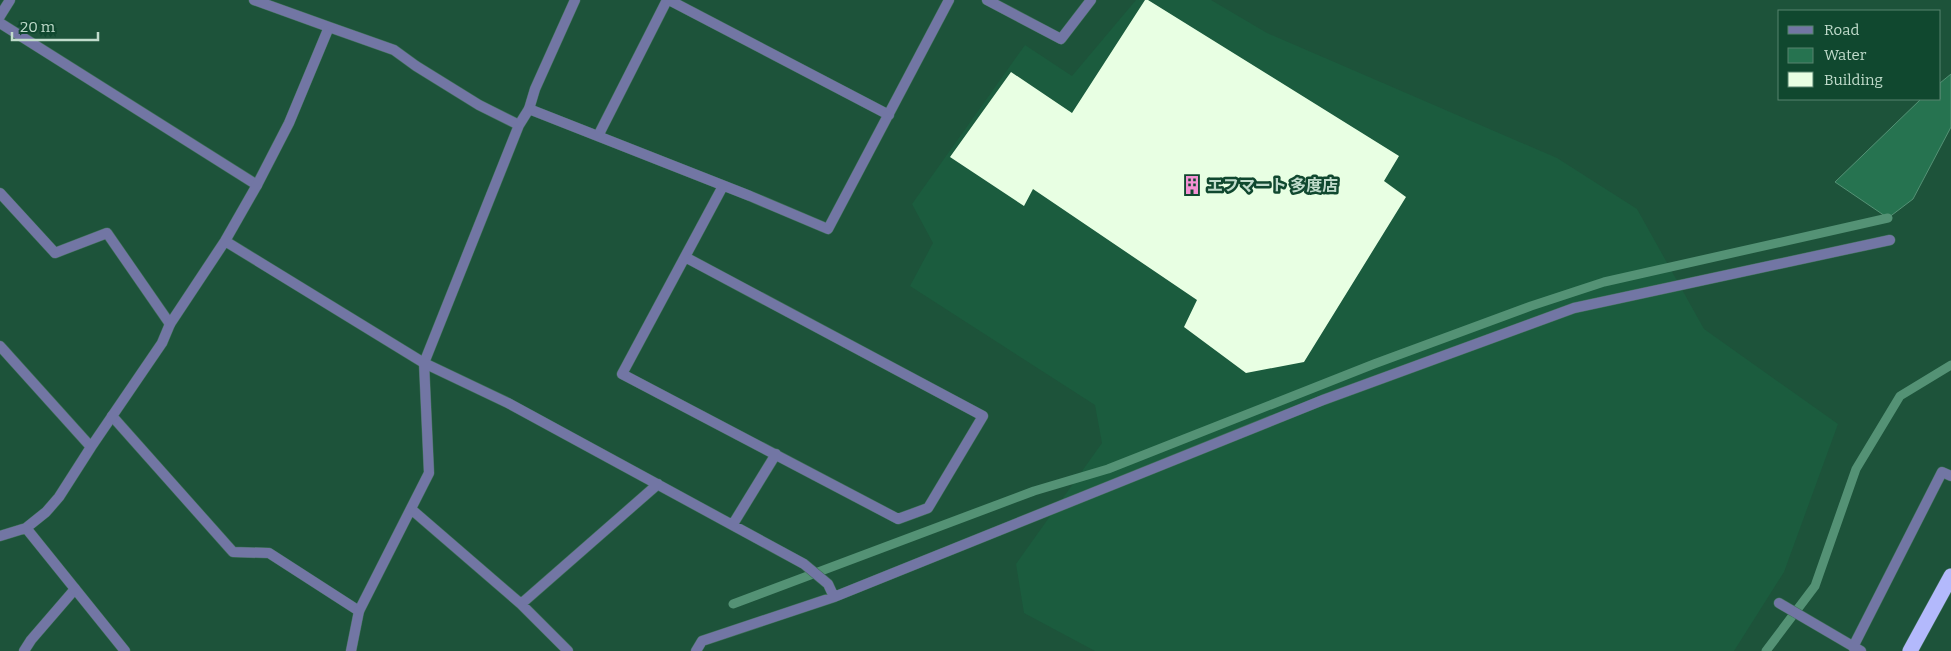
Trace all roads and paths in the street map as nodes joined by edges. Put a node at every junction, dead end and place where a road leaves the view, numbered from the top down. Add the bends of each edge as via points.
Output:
1 (10, 0) edge
2 (254, 0) edge
3 (575, 0) edge
4 (668, 0) edge
5 (949, 0) edge
6 (987, 0) edge
7 (1091, 0) edge
8 (0, 16) edge
9 (0, 23) edge
10 (329, 27) junction
11 (530, 110) junction
12 (889, 115) junction
13 (519, 125) junction
14 (598, 136) junction
15 (257, 185) junction
16 (723, 186) junction
17 (0, 193) edge
18 (1890, 240) dead end
19 (225, 241) junction
20 (685, 257) junction
21 (170, 324) junction
22 (0, 346) edge
23 (424, 363) junction
24 (112, 416) junction
25 (91, 447) junction
26 (776, 454) junction
27 (1951, 476) edge
28 (658, 484) junction
29 (411, 509) junction
30 (733, 524) junction
31 (26, 528) junction
32 (0, 536) edge
33 (1951, 576) edge
34 (75, 589) junction
35 (834, 597) junction
36 (1779, 603) dead end
37 (521, 604) junction
38 (359, 611) junction
39 (1857, 649) edge
40 (24, 651) edge
41 (125, 651) edge
42 (351, 651) edge
43 (568, 651) edge
44 (696, 651) edge
45 (1910, 651) edge

1 - 8 street
2 - 10 street
3 - 11 street via 535,90
4 - 12 street
4 - 14 street
5 - 12 street
6 - 7 street via 1060,40
9 - 15 street
10 - 13 street via 394,50 479,105
10 - 15 street via 289,123
11 - 13 street
11 - 14 street
12 - 16 street via 828,229
13 - 23 street
14 - 16 street
15 - 19 street
16 - 20 street
17 - 21 street via 55,253 107,232
18 - 35 street via 1574,308 1323,400
19 - 21 street
19 - 23 street
20 - 26 street via 622,374
20 - 26 street via 983,416 928,508 898,519
21 - 24 street via 162,343
22 - 25 street
23 - 28 street via 508,403
23 - 29 street via 429,473
24 - 25 street
24 - 38 street via 233,552 269,553
25 - 31 street via 59,497
26 - 30 street
27 - 39 street via 1942,472
28 - 30 street
28 - 37 street
29 - 37 street
29 - 38 street
30 - 35 street via 804,564 828,584
31 - 32 street
31 - 34 street
33 - 45 highway
34 - 40 street
34 - 41 street
35 - 44 street via 702,641
36 - 39 street
37 - 43 street
38 - 42 street

